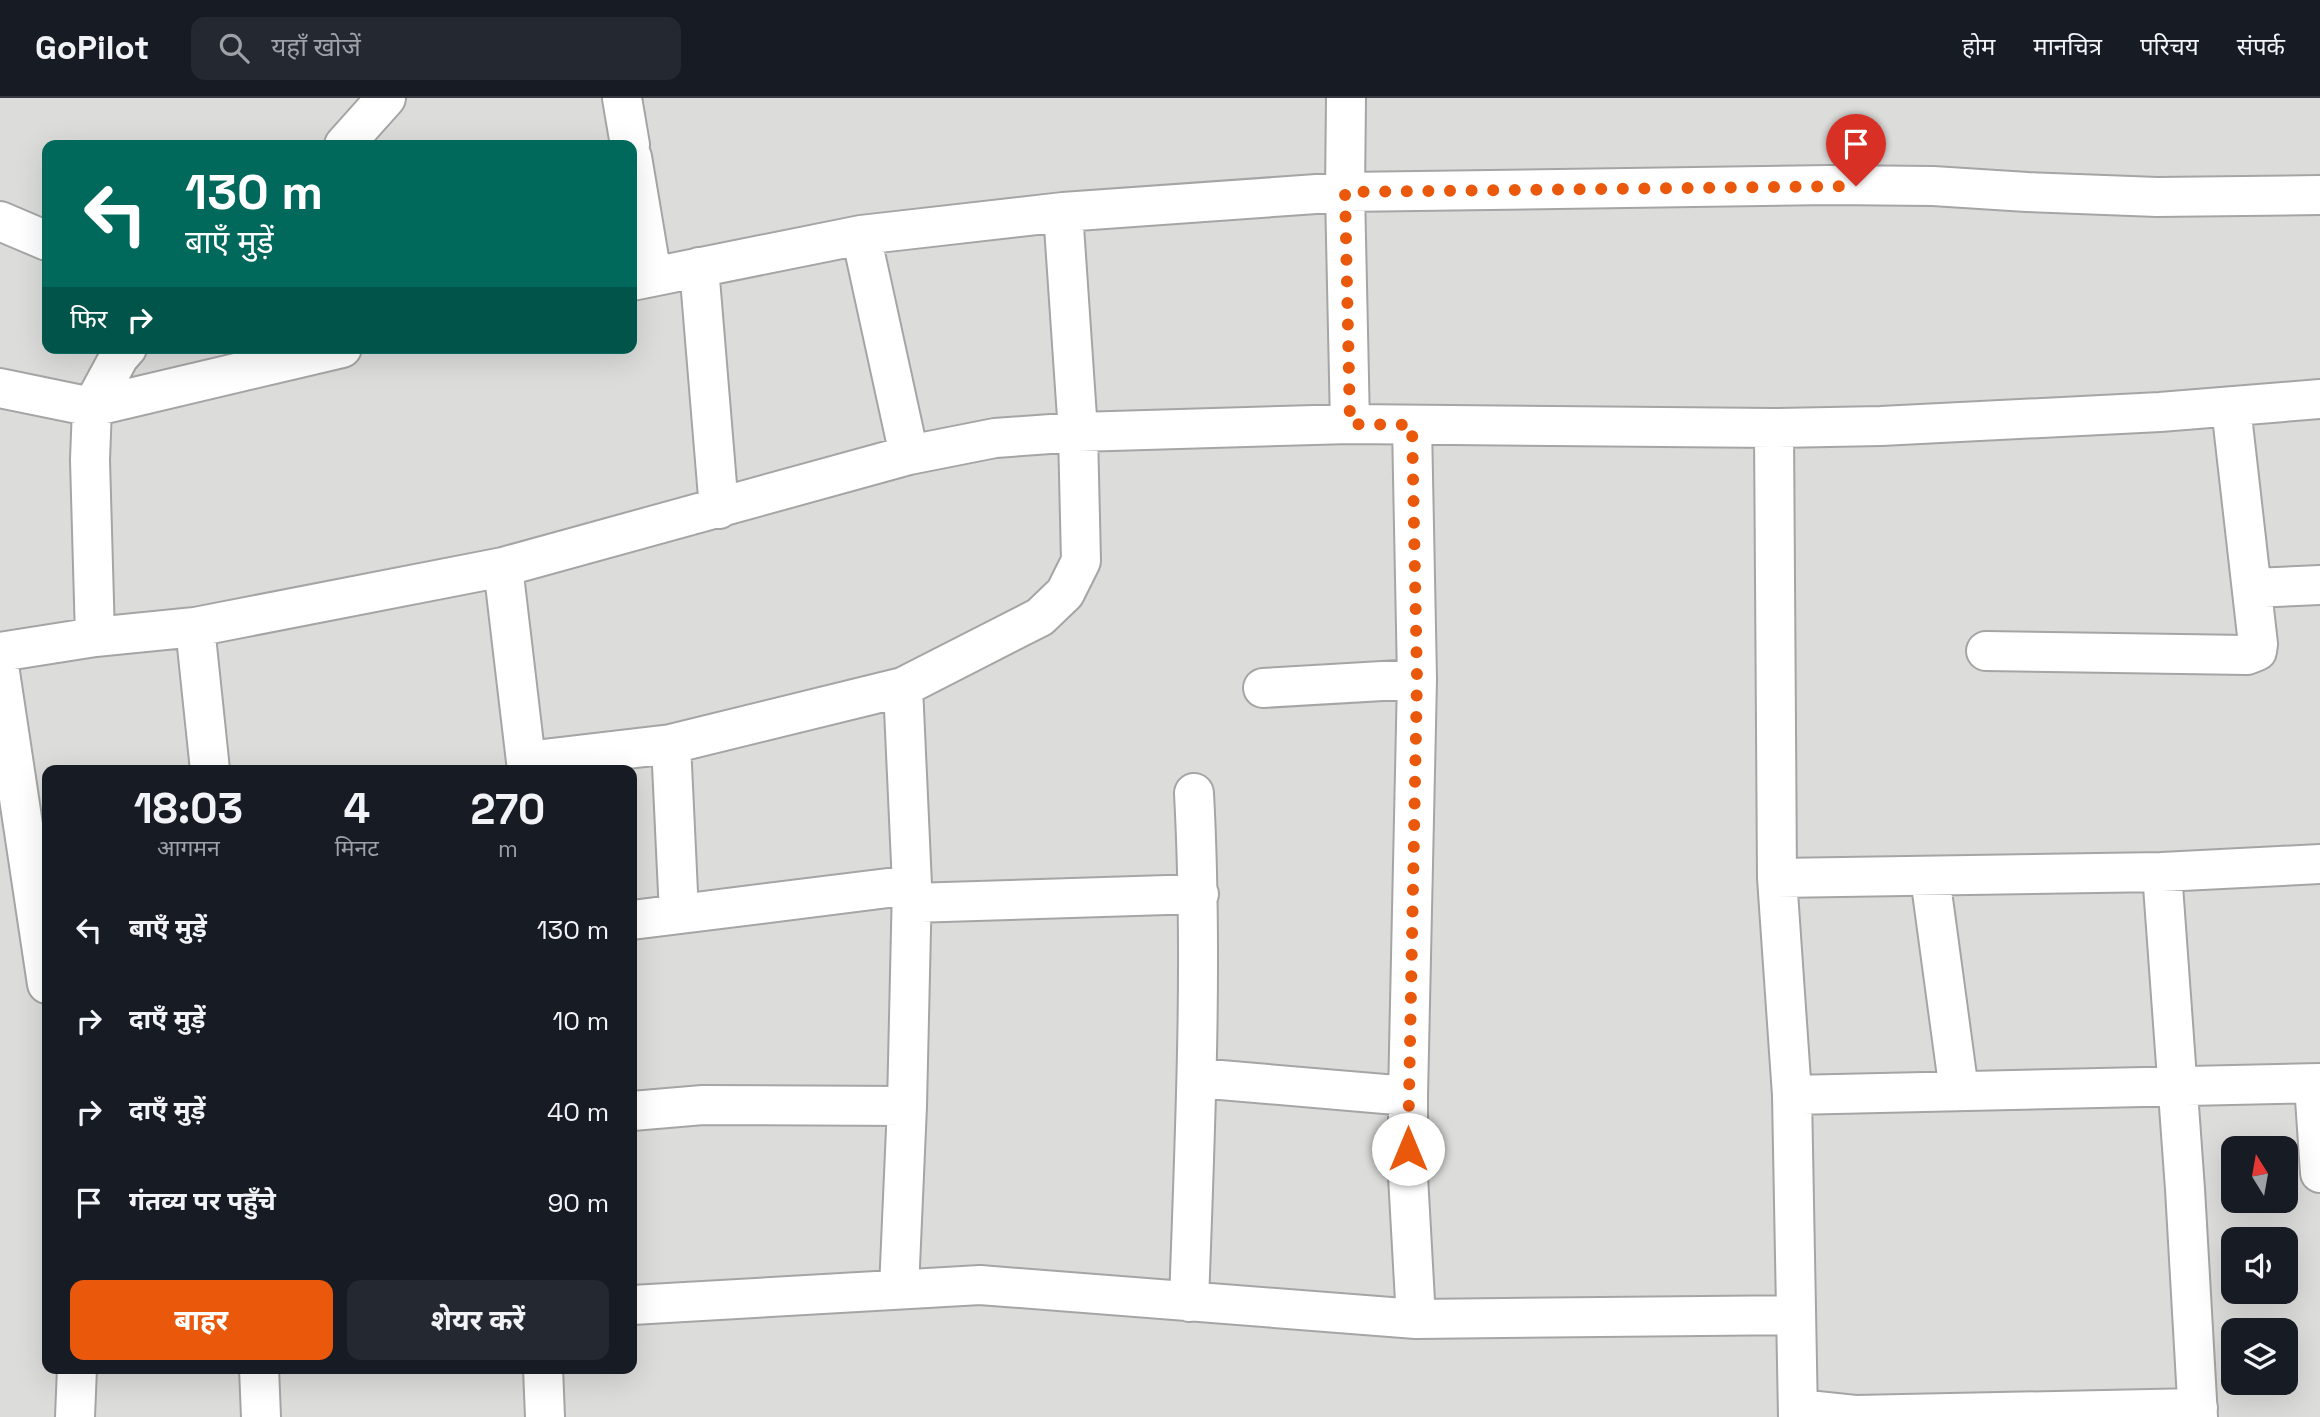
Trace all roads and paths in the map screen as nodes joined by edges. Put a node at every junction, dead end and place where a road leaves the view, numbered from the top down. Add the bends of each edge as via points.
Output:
1 (386, 98) edge
2 (622, 98) edge
3 (1346, 98) edge
4 (348, 140) edge
5 (629, 140) edge
6 (1345, 192) junction
7 (2320, 195) edge
8 (1063, 212) junction
9 (637, 218) edge
10 (0, 221) edge
11 (861, 234) junction
12 (42, 239) edge
13 (699, 267) junction
14 (642, 278) edge
15 (122, 354) edge
16 (317, 354) edge
17 (0, 388) edge
18 (2320, 400) edge
19 (92, 407) junction
20 (2231, 407) junction
21 (1350, 424) junction
22 (1412, 425) junction
23 (1774, 428) junction
24 (1078, 432) junction
25 (909, 455) junction
26 (719, 509) junction
27 (503, 567) junction
28 (2320, 585) edge
29 (2252, 588) junction
30 (195, 627) junction
31 (95, 637) junction
32 (1986, 651) dead end
33 (0, 652) edge
34 (0, 672) edge
35 (1417, 678) junction
36 (903, 687) junction
37 (1263, 688) dead end
38 (671, 744) junction
39 (209, 765) edge
40 (526, 765) edge
41 (533, 765) edge
42 (1194, 793) dead end
43 (2320, 864) edge
44 (2162, 872) junction
45 (1930, 877) junction
46 (1777, 878) junction
47 (912, 894) junction
48 (1199, 894) junction
49 (679, 914) junction
50 (637, 919) edge
51 (42, 951) edge
52 (1197, 1078) junction
53 (2317, 1084) edge
54 (2177, 1086) junction
55 (1959, 1091) junction
56 (1792, 1095) junction
57 (1408, 1097) junction
58 (907, 1106) junction
59 (637, 1111) edge
60 (2320, 1172) edge
61 (899, 1289) junction
62 (1189, 1302) junction
63 (637, 1305) edge
64 (1795, 1315) junction
65 (1416, 1319) junction
66 (77, 1374) edge
67 (259, 1374) edge
68 (543, 1374) edge
69 (2198, 1412) edge
70 (1798, 1413) edge
71 (75, 1417) edge
72 (261, 1417) edge
73 (545, 1417) edge

1 - 4 street
2 - 5 street
3 - 6 street
6 - 7 street via 1843,185 2158,197
6 - 8 street
6 - 21 street
8 - 11 street
8 - 24 street
9 - 14 street
10 - 12 street
11 - 13 street
11 - 25 street
13 - 14 street
13 - 26 street
15 - 19 street
16 - 19 street
17 - 19 street
18 - 20 street
19 - 31 street
20 - 23 street
20 - 29 street
21 - 22 street
21 - 24 street
22 - 23 street
22 - 35 street
23 - 46 street
24 - 25 street via 995,438
24 - 36 street via 1081,561 1065,593 1040,617
25 - 26 street
26 - 27 street
27 - 30 street
27 - 40 street
28 - 29 street
29 - 32 street via 2258,644 2253,654
30 - 31 street
30 - 39 street
31 - 33 street
34 - 51 street
35 - 37 street
35 - 57 street
36 - 38 street
36 - 47 street
38 - 41 street
38 - 49 street
42 - 48 street
43 - 44 street
44 - 45 street
44 - 54 street
45 - 46 street
45 - 55 street
46 - 56 street
47 - 48 street
47 - 49 street
47 - 58 street
48 - 52 street
49 - 50 street
52 - 57 street
52 - 62 street
53 - 54 street
53 - 60 street
54 - 55 street
54 - 69 street
55 - 56 street
56 - 64 street
57 - 65 street
58 - 59 street via 703,1105
58 - 61 street
61 - 62 street via 980,1285
61 - 63 street
62 - 65 street
64 - 65 street
64 - 70 street
66 - 71 street
67 - 72 street
68 - 73 street
69 - 70 street

